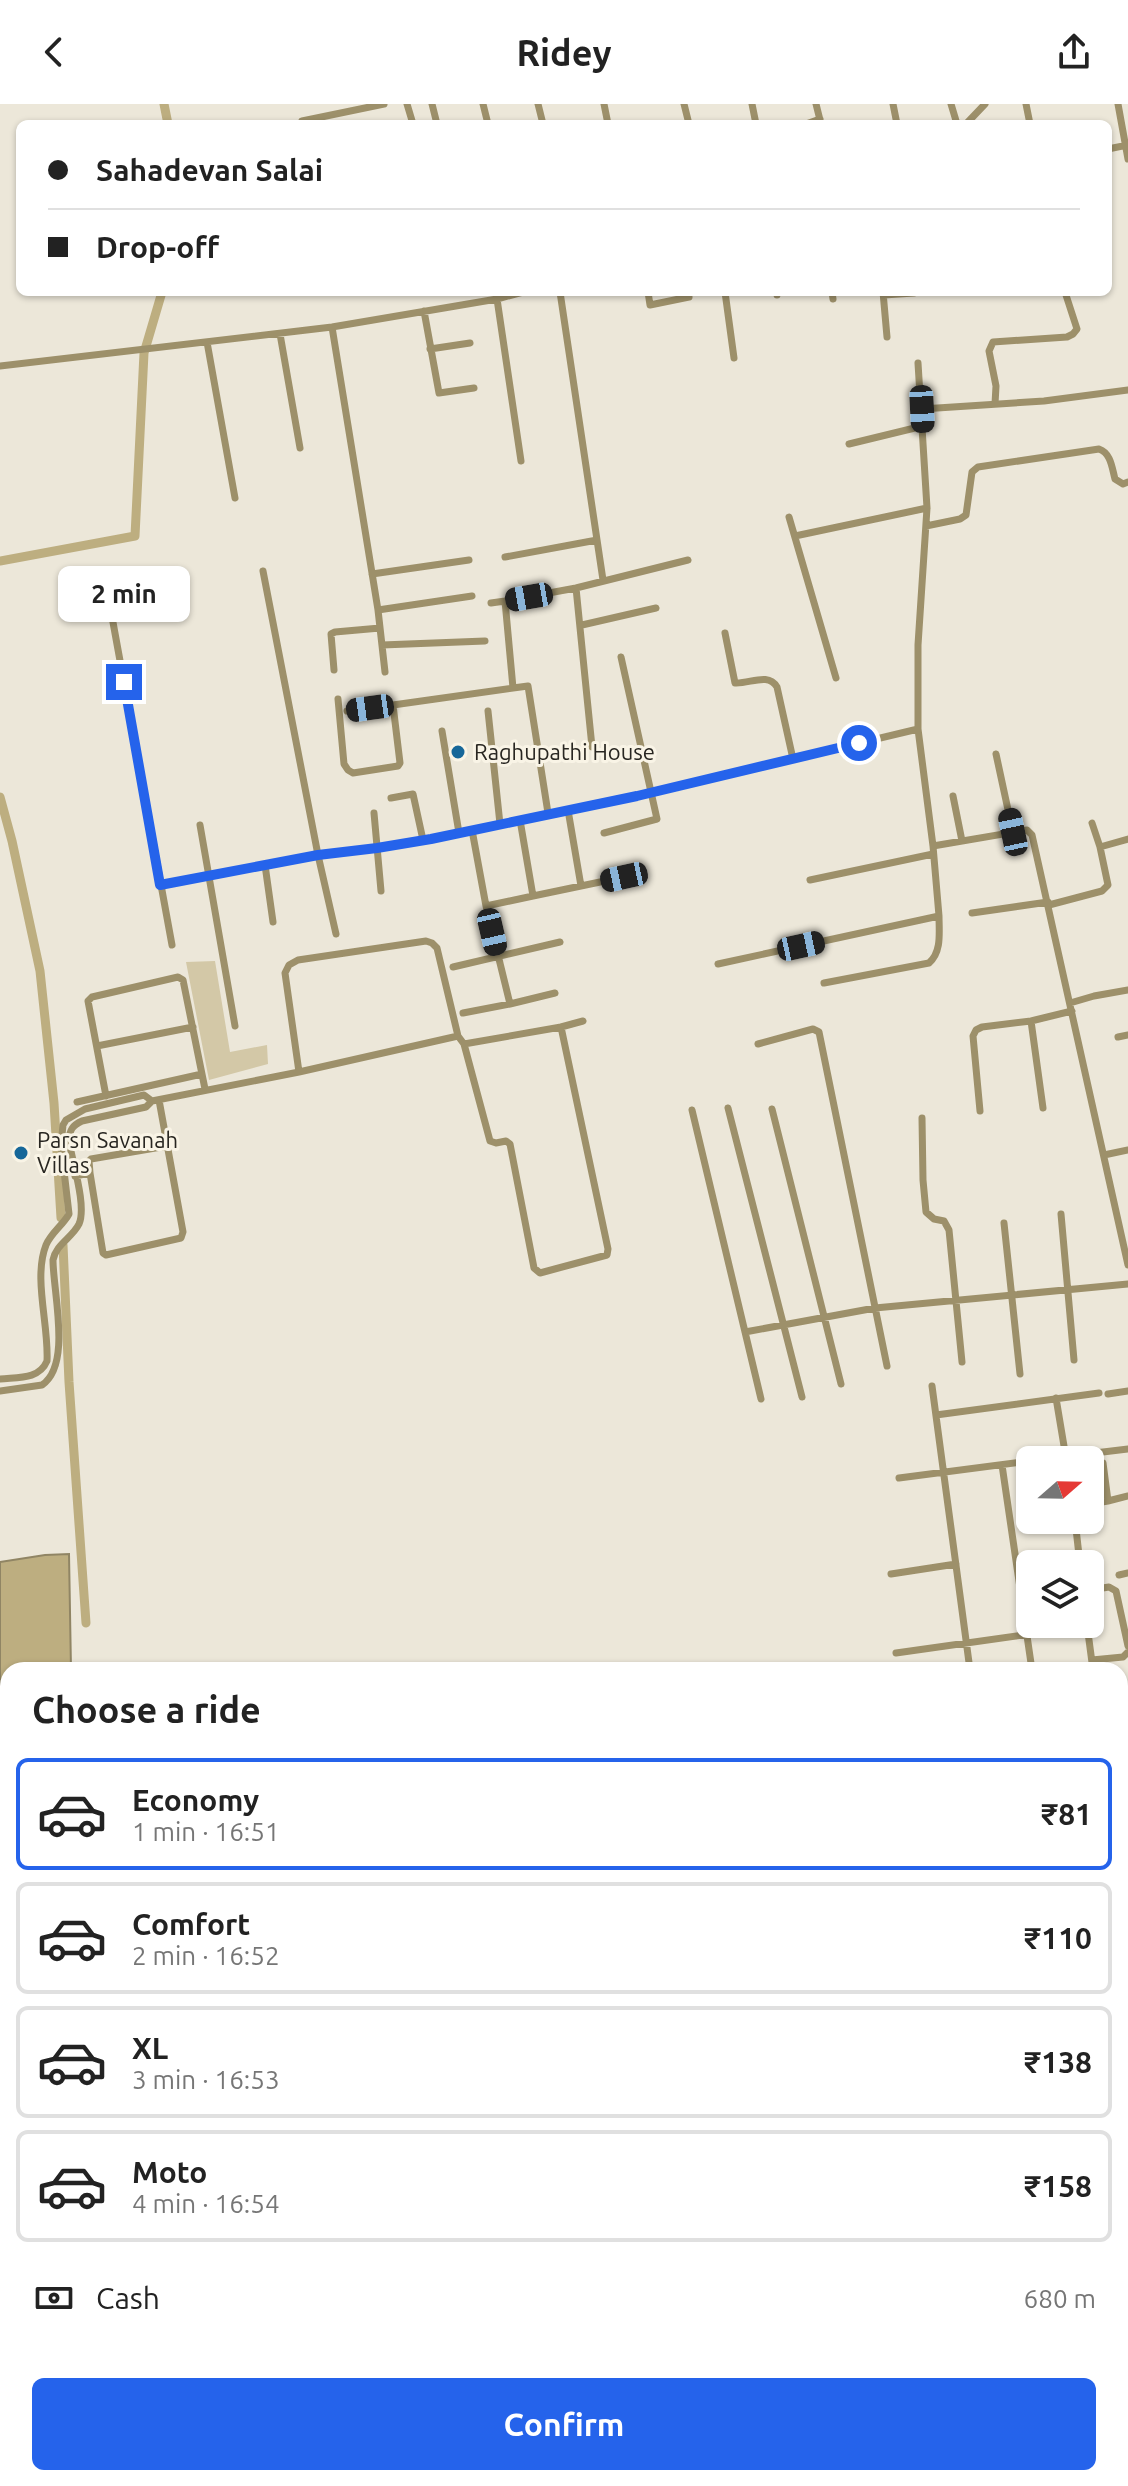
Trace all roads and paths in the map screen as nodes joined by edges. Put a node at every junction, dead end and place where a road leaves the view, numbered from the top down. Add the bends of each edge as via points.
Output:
1 (384, 104) edge
2 (985, 104) edge
3 (1118, 104) edge
4 (307, 120) edge
5 (970, 120) edge
6 (1127, 146) edge
7 (1128, 159) edge
8 (472, 296) edge
9 (508, 296) edge
10 (561, 296) edge
11 (649, 296) edge
12 (689, 296) edge
13 (726, 296) edge
14 (884, 296) edge
15 (1066, 296) edge
16 (497, 299) junction
17 (473, 303) junction
18 (424, 311) junction
19 (332, 327) junction
20 (280, 334) junction
21 (887, 337) dead end
22 (207, 342) junction
23 (470, 343) dead end
24 (430, 349) junction
25 (734, 358) dead end
26 (918, 363) dead end
27 (0, 366) edge
28 (474, 388) dead end
29 (1128, 390) edge
30 (995, 404) junction
31 (922, 409) junction
32 (923, 426) junction
33 (849, 444) dead end
34 (300, 448) dead end
35 (521, 461) dead end
36 (1128, 482) edge
37 (235, 498) dead end
38 (927, 508) junction
39 (789, 517) dead end
40 (926, 526) junction
41 (795, 536) junction
42 (597, 540) junction
43 (505, 557) dead end
44 (469, 560) dead end
45 (688, 560) dead end
46 (263, 571) dead end
47 (372, 574) junction
48 (603, 580) junction
49 (576, 588) junction
50 (108, 595) dead end
51 (472, 596) dead end
52 (505, 601) junction
53 (491, 603) dead end
54 (656, 608) dead end
55 (378, 610) junction
56 (582, 625) junction
57 (380, 628) junction
58 (725, 633) dead end
59 (485, 641) dead end
60 (382, 645) junction
61 (621, 657) dead end
62 (334, 670) dead end
63 (385, 672) dead end
64 (836, 678) dead end
65 (513, 688) junction
66 (338, 699) dead end
67 (393, 705) junction
68 (347, 711) dead end
69 (488, 711) dead end
70 (918, 729) junction
71 (442, 731) dead end
72 (592, 747) dead end
73 (996, 754) dead end
74 (793, 759) junction
75 (650, 793) junction
76 (953, 796) dead end
77 (391, 798) dead end
78 (568, 810) junction
79 (374, 813) dead end
80 (548, 813) junction
81 (666, 817) dead end
82 (657, 819) junction
83 (520, 820) junction
84 (1092, 823) dead end
85 (500, 824) junction
86 (200, 825) dead end
87 (472, 830) junction
88 (459, 833) junction
89 (604, 833) dead end
90 (1013, 833) junction
91 (1128, 839) edge
92 (423, 840) junction
93 (962, 841) junction
94 (1100, 847) junction
95 (377, 848) junction
96 (933, 850) junction
97 (318, 855) junction
98 (265, 865) junction
99 (210, 876) junction
100 (624, 877) dead end
101 (810, 880) dead end
102 (160, 885) junction
103 (581, 886) junction
104 (381, 891) dead end
105 (533, 896) junction
106 (1048, 904) junction
107 (486, 906) junction
108 (972, 913) dead end
109 (939, 916) junction
110 (273, 922) dead end
111 (336, 934) dead end
112 (560, 942) dead end
113 (172, 945) dead end
114 (498, 958) junction
115 (718, 964) dead end
116 (453, 967) dead end
117 (824, 983) dead end
118 (1128, 990) edge
119 (555, 993) dead end
120 (510, 1004) junction
121 (1071, 1007) junction
122 (463, 1013) dead end
123 (583, 1021) dead end
124 (1031, 1021) junction
125 (235, 1026) dead end
126 (193, 1027) junction
127 (561, 1027) junction
128 (1128, 1035) edge
129 (458, 1036) junction
130 (1118, 1037) dead end
131 (464, 1044) junction
132 (758, 1044) dead end
133 (97, 1046) junction
134 (299, 1072) junction
135 (202, 1074) junction
136 (205, 1089) junction
137 (106, 1096) junction
138 (118, 1100) junction
139 (156, 1101) junction
140 (77, 1102) dead end
141 (728, 1108) dead end
142 (1043, 1108) dead end
143 (772, 1109) dead end
144 (692, 1110) dead end
145 (980, 1111) dead end
146 (121, 1112) junction
147 (71, 1116) junction
148 (922, 1118) dead end
149 (77, 1123) junction
150 (65, 1141) junction
151 (167, 1146) junction
152 (1128, 1150) edge
153 (1104, 1155) junction
154 (90, 1173) junction
155 (75, 1176) junction
156 (69, 1214) junction
157 (1061, 1214) dead end
158 (82, 1216) junction
159 (1004, 1223) dead end
160 (1124, 1231) edge
161 (43, 1259) junction
162 (53, 1260) junction
163 (1128, 1265) edge
164 (1128, 1284) edge
165 (1067, 1290) junction
166 (1011, 1296) junction
167 (955, 1301) junction
168 (875, 1308) junction
169 (824, 1316) junction
170 (783, 1325) junction
171 (745, 1332) junction
172 (47, 1348) junction
173 (58, 1348) junction
174 (1074, 1360) dead end
175 (962, 1362) dead end
176 (887, 1366) dead end
177 (36, 1374) junction
178 (1020, 1374) dead end
179 (0, 1379) edge
180 (841, 1384) dead end
181 (40, 1385) junction
182 (932, 1386) dead end
183 (0, 1391) edge
184 (1128, 1391) edge
185 (802, 1397) dead end
186 (1056, 1398) junction
187 (761, 1399) dead end
188 (936, 1415) junction
189 (1064, 1446) edge
190 (1128, 1449) edge
191 (1104, 1452) edge
192 (1016, 1463) edge
193 (1002, 1465) junction
194 (1104, 1471) edge
195 (944, 1472) junction
196 (899, 1478) dead end
197 (1128, 1496) edge
198 (1108, 1501) junction
199 (1104, 1502) edge
200 (1016, 1556) edge
201 (956, 1564) junction
202 (891, 1574) dead end
203 (1104, 1588) edge
204 (1016, 1636) edge
205 (1028, 1638) edge
206 (1089, 1638) edge
207 (966, 1643) junction
208 (1128, 1646) edge
209 (1128, 1652) edge
210 (896, 1653) dead end
211 (1092, 1660) joint
212 (969, 1662) edge
213 (1031, 1662) edge

1 - 4 street
2 - 5 street
3 - 6 street
6 - 7 street
8 - 17 street
9 - 16 street
10 - 42 street
11 - 12 street via 650,305
13 - 25 street
14 - 21 street
15 - 30 street via 1077,329 1073,334 991,345
16 - 17 street
16 - 35 street
17 - 18 street
18 - 19 street
18 - 24 street
19 - 20 street
19 - 47 street
20 - 22 street
20 - 34 street
22 - 27 street
22 - 37 street
23 - 24 street
24 - 28 street via 439,393
26 - 31 street
29 - 30 street
30 - 31 street
31 - 32 street
32 - 33 street
32 - 38 street
36 - 40 street via 1115,479 1109,456 1099,449 978,467 972,472 966,515
38 - 40 street
38 - 41 street
39 - 41 street
40 - 70 street
41 - 64 street
42 - 43 street
42 - 48 street
44 - 47 street
45 - 48 street
46 - 97 street
47 - 55 street
48 - 49 street
49 - 52 street
49 - 56 street
50 - 102 street
51 - 55 street
52 - 53 street
52 - 65 street
54 - 56 street
55 - 57 street
56 - 72 street
57 - 60 street
57 - 62 street via 331,634
58 - 74 street via 735,683 767,678 777,687
59 - 60 street
60 - 63 street
61 - 75 street
65 - 67 street
65 - 80 street via 528,686
66 - 67 street via 344,764 353,773 399,765
67 - 68 street
69 - 85 street
70 - 74 street
70 - 96 street
71 - 88 street
73 - 90 street
74 - 75 street
75 - 78 street
75 - 82 street
76 - 93 street
77 - 92 street via 413,794
78 - 80 street
78 - 103 street
79 - 95 street
80 - 83 street
81 - 82 street
82 - 89 street
83 - 85 street
83 - 105 street
84 - 94 street
85 - 87 street
86 - 99 street
87 - 88 street
87 - 107 street
88 - 92 street
90 - 93 street
90 - 106 street via 1027,830 1032,835
91 - 94 street
92 - 95 street
93 - 96 street
94 - 106 street via 1108,885 1091,896
95 - 97 street
95 - 104 street
96 - 101 street
96 - 109 street
97 - 98 street
97 - 111 street
98 - 99 street
98 - 110 street
99 - 102 street
99 - 125 street
100 - 103 street
102 - 113 street
103 - 105 street
105 - 107 street
106 - 108 street
106 - 121 street
107 - 114 street
109 - 115 street
109 - 117 street via 938,947 929,963
112 - 114 street
114 - 116 street
114 - 120 street
118 - 121 street
119 - 120 street
120 - 122 street
121 - 124 street
121 - 153 street
123 - 127 street
124 - 142 street
124 - 145 street via 976,1030
126 - 133 street
126 - 133 street via 183,980 165,979 92,997 88,1001
126 - 135 street
127 - 131 street
127 - 131 street via 608,1249 603,1258 540,1273 534,1268 510,1144 490,1141
128 - 130 street
129 - 131 street
129 - 134 street
129 - 134 street via 432,943 298,960 285,973
132 - 168 street via 813,1029 819,1032
133 - 137 street
134 - 136 street
135 - 136 street
135 - 137 street
136 - 139 street
137 - 140 street
138 - 139 street via 144,1095
138 - 146 street
138 - 147 street
139 - 146 street
139 - 151 street
141 - 170 street
143 - 169 street
144 - 171 street
146 - 149 street
147 - 149 street
147 - 150 street via 63,1125
148 - 167 street via 926,1212 947,1225
149 - 150 street
150 - 155 street
150 - 156 street
151 - 154 street via 91,1159
151 - 154 street via 183,1232 176,1241 103,1253
152 - 153 street
153 - 160 street
154 - 155 street
155 - 158 street
156 - 158 street
156 - 161 street via 48,1241
157 - 165 street
158 - 162 street
159 - 166 street
160 - 163 street
161 - 162 street
161 - 172 street
162 - 173 street
164 - 165 street
165 - 166 street
165 - 174 street
166 - 167 street
166 - 178 street
167 - 168 street
167 - 175 street
168 - 169 street
168 - 176 street
169 - 170 street
169 - 180 street
170 - 171 street
170 - 185 street
171 - 187 street
172 - 173 street
172 - 177 street via 45,1366
173 - 181 street via 56,1368
177 - 179 street
177 - 181 street
181 - 183 street
182 - 188 street
184 - 186 street
186 - 188 street
186 - 189 street
188 - 195 street
190 - 191 street
192 - 193 street
193 - 195 street
193 - 200 street
194 - 198 street
195 - 196 street
195 - 201 street
197 - 198 street
198 - 199 street
201 - 202 street
201 - 207 street
203 - 208 street via 1116,1591
204 - 207 street
205 - 213 street
206 - 211 street
207 - 210 street
207 - 212 street
209 - 211 street

